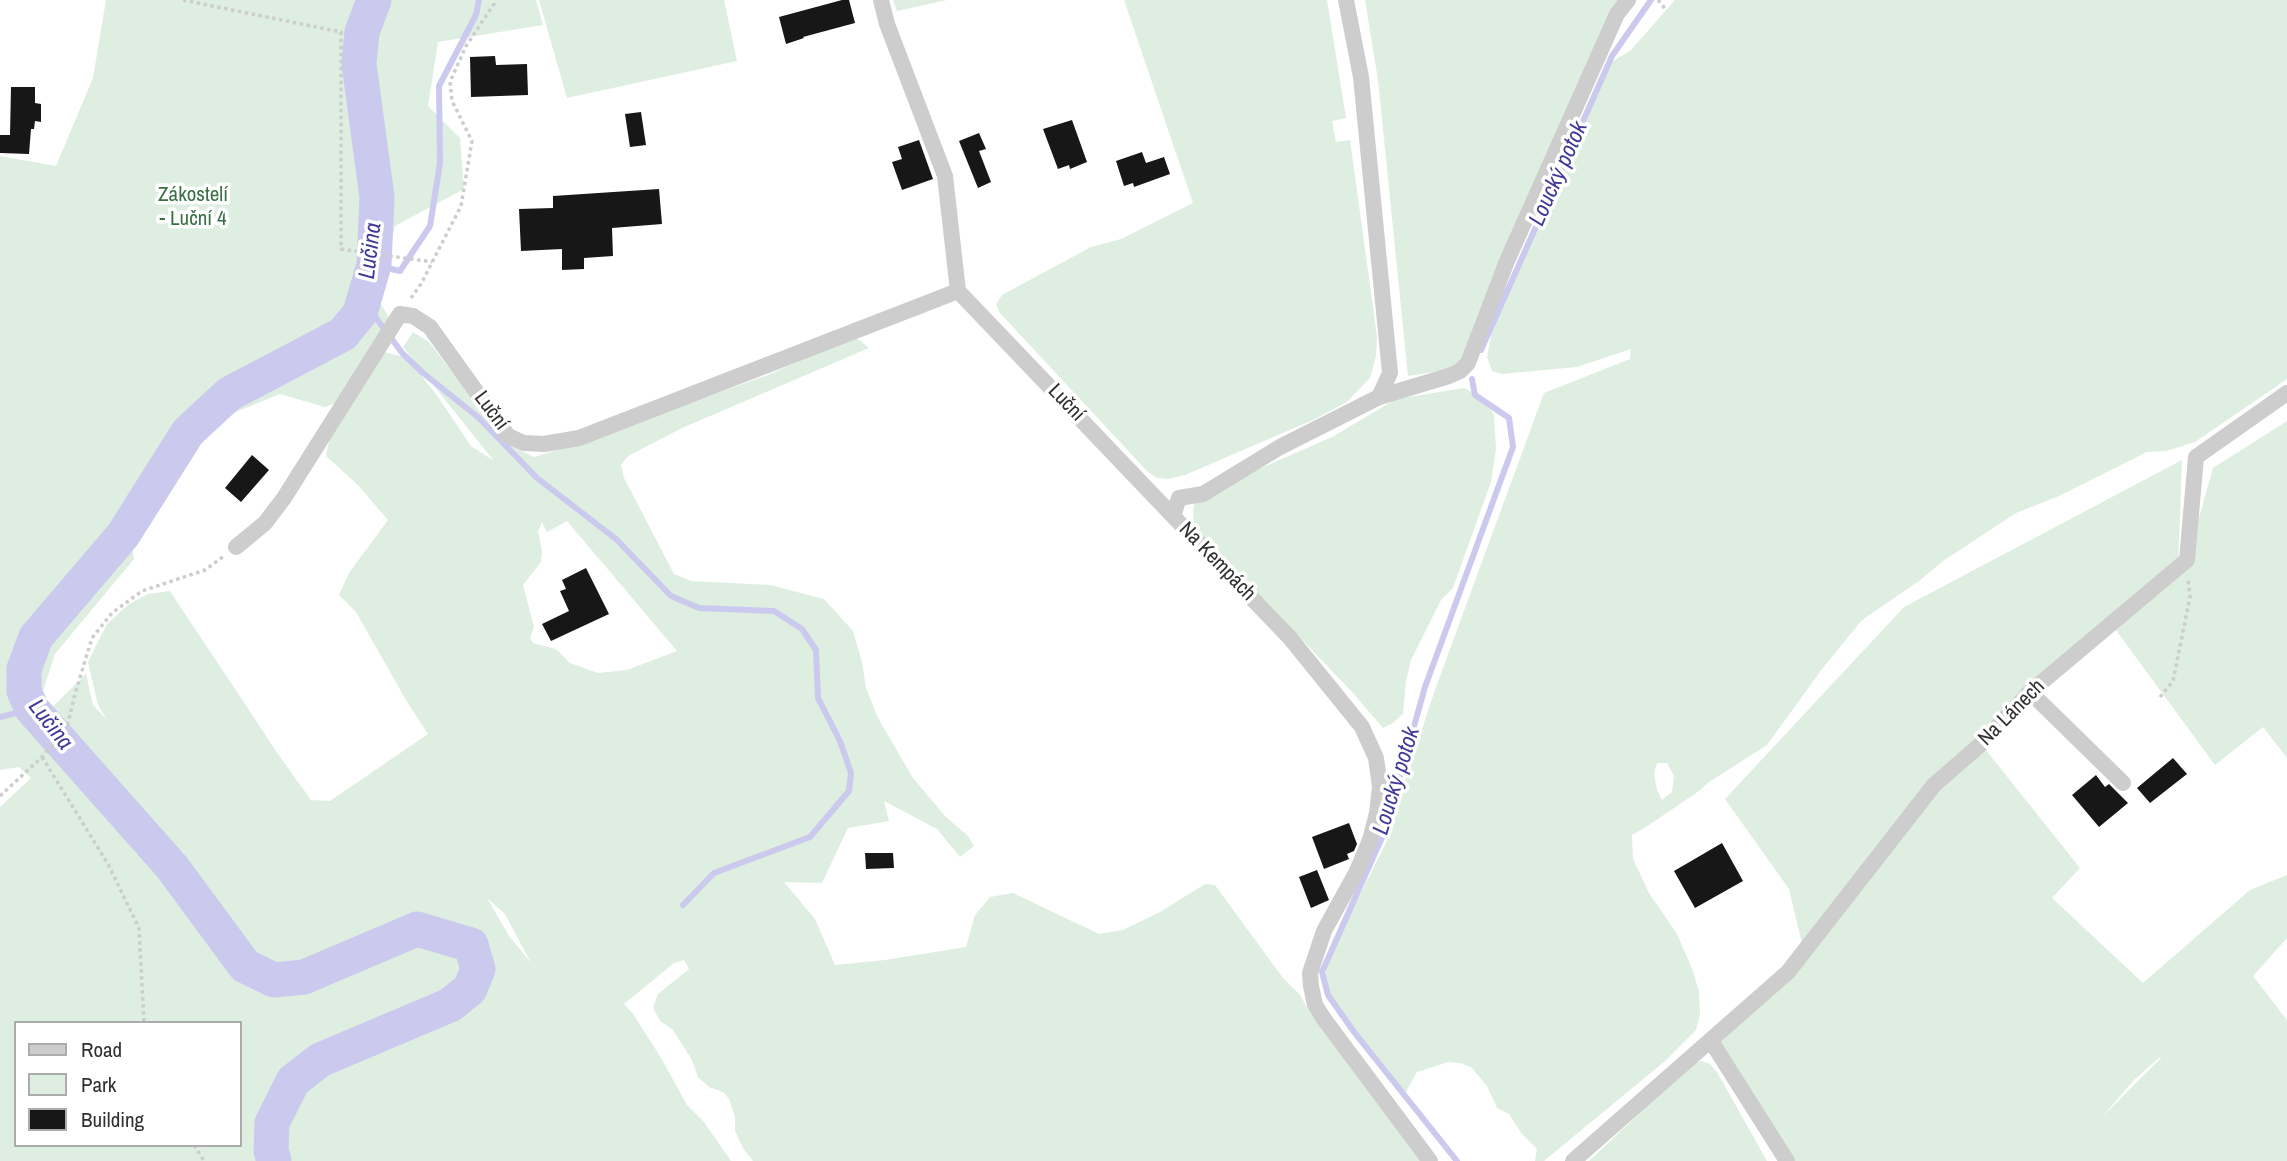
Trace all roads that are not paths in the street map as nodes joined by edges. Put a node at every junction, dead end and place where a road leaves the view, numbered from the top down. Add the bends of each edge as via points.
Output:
1 (881, 0) edge
2 (1346, 0) edge
3 (1628, 0) edge
4 (958, 291) junction
5 (2287, 393) edge
6 (1378, 397) junction
7 (1173, 516) junction
8 (236, 547) road end
9 (2030, 692) junction
10 (2123, 783) dead end
11 (1711, 1041) junction
12 (1430, 1161) edge
13 (1573, 1161) edge
14 (1787, 1161) edge

1 - 4 street via 945,176
2 - 6 street via 1361,77 1390,373
3 - 6 street via 1617,14 1507,261 1468,363 1449,376
4 - 7 street, Luční
4 - 8 street, Luční via 579,438 544,444 508,436 430,327 400,314 284,498 265,523
5 - 9 street, Na Lánech via 2196,457 2187,560
6 - 7 street, Na Kempách via 1280,447 1203,494 1179,498
7 - 12 street, Na Kempách via 1290,638 1362,727 1376,758 1380,788 1370,840 1324,931 1310,973 1311,986 1324,1019
9 - 10 street
9 - 11 street, Na Lánech via 1934,785 1788,972
11 - 13 street, Na Lánech
11 - 14 street

